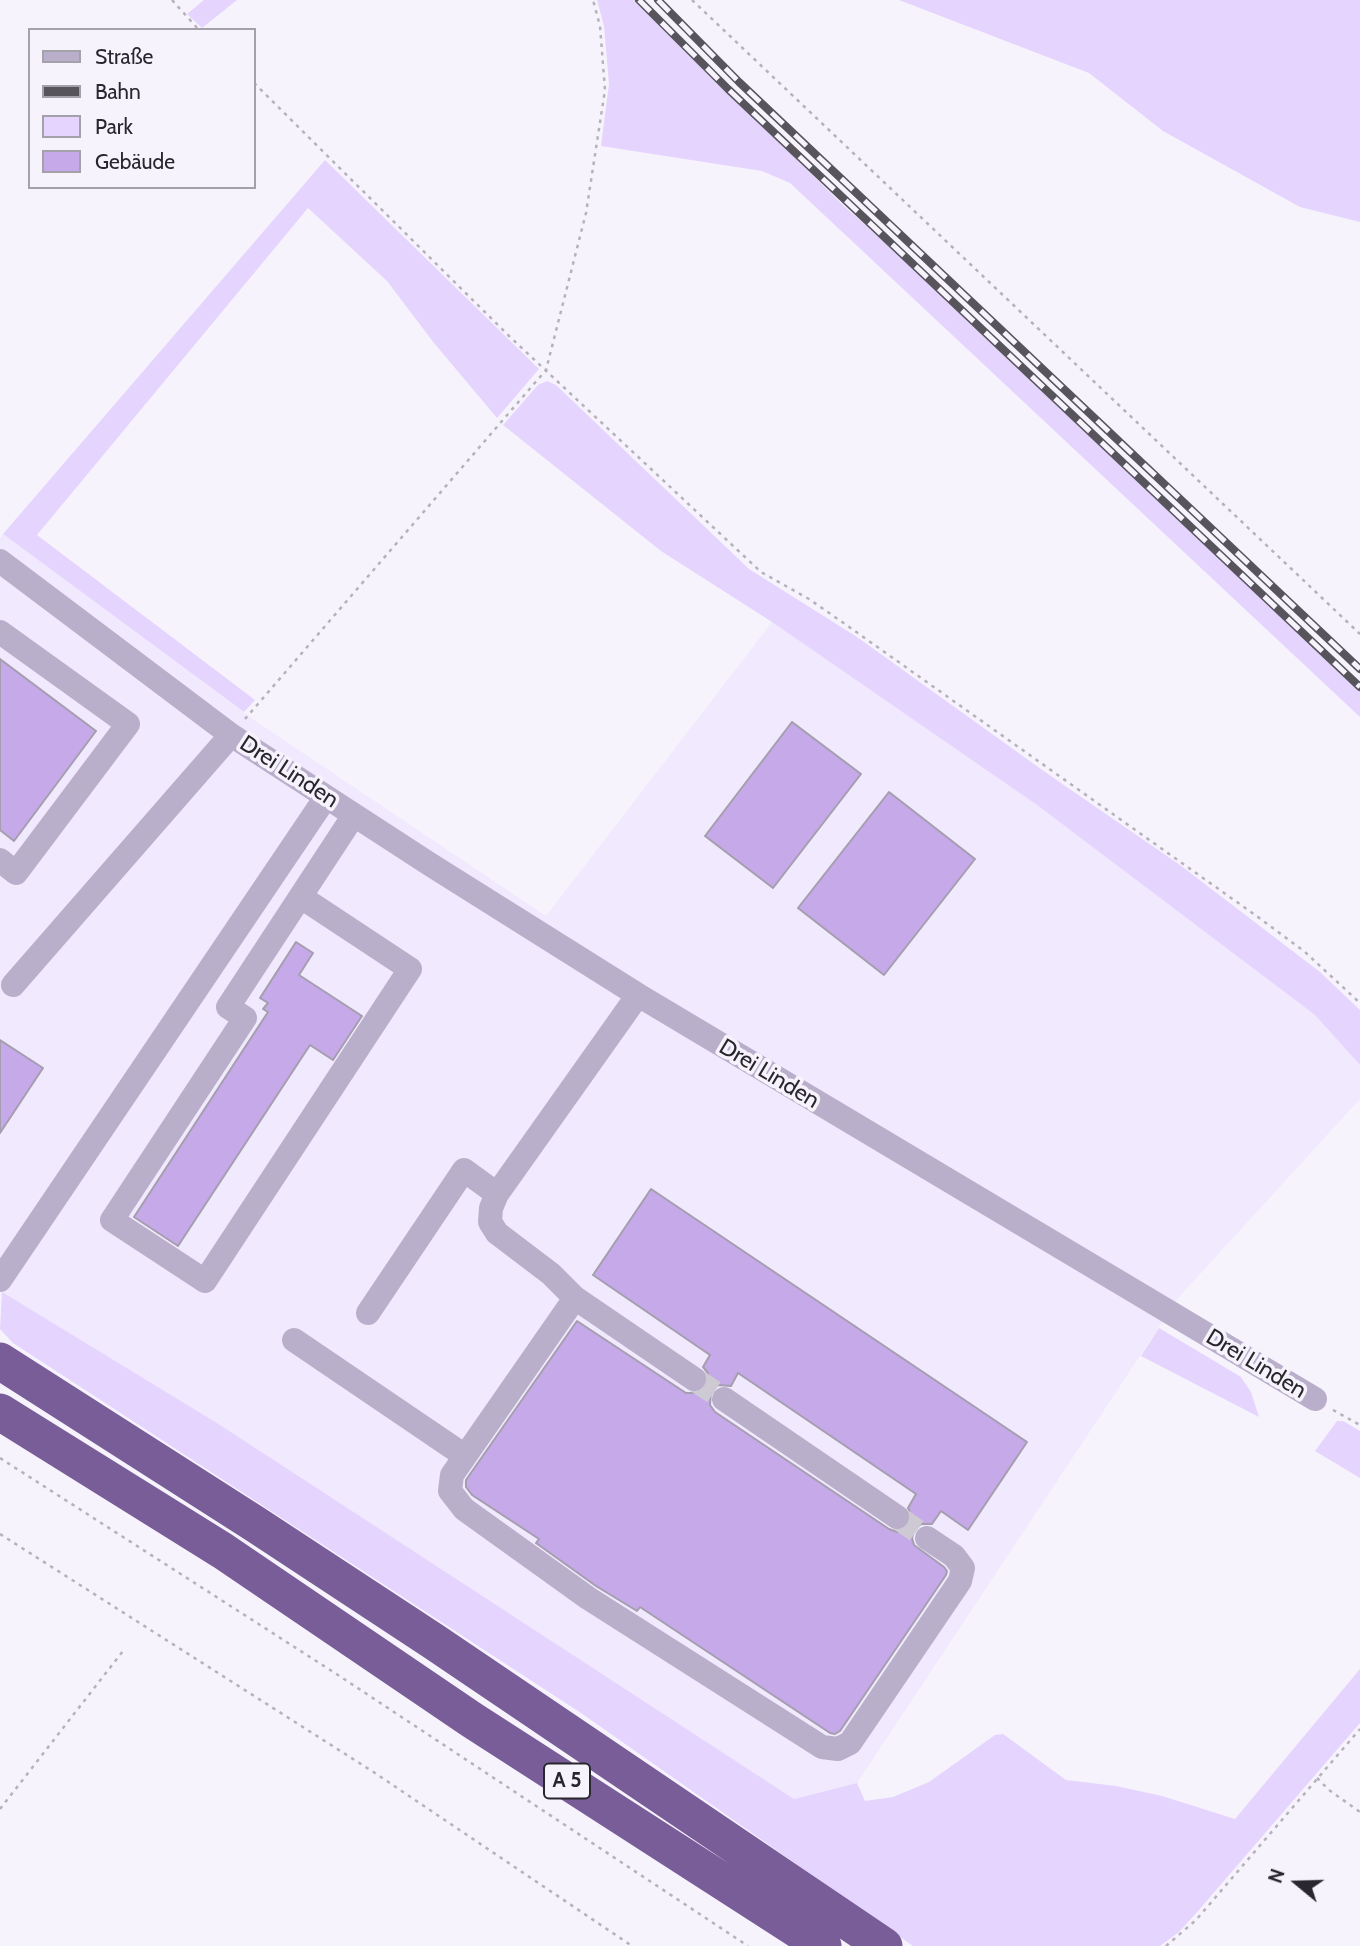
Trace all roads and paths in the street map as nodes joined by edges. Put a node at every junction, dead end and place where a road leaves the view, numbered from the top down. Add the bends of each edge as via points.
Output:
1 (172, 0) edge
2 (593, 0) edge
3 (692, 0) edge
4 (198, 28) edge
5 (256, 85) edge
6 (546, 370) junction
7 (0, 561) edge
8 (0, 632) edge
9 (1360, 634) edge
10 (231, 735) junction
11 (326, 797) junction
12 (354, 815) junction
13 (0, 860) edge
14 (301, 897) junction
15 (13, 985) dead end
16 (638, 995) junction
17 (1360, 1003) edge
18 (497, 1194) junction
19 (0, 1280) edge
20 (575, 1298) junction
21 (368, 1313) dead end
22 (293, 1340) dead end
23 (0, 1361) edge
24 (694, 1379) tunnel mouth
25 (724, 1399) tunnel mouth
26 (1315, 1399) joint
27 (0, 1412) edge
28 (1360, 1425) edge
29 (465, 1456) junction
30 (0, 1458) edge
31 (897, 1517) tunnel mouth
32 (0, 1534) edge
33 (928, 1538) tunnel mouth
34 (123, 1651) dead end
35 (1360, 1729) edge
36 (1317, 1778) junction
37 (0, 1809) edge
38 (1360, 1812) edge
39 (632, 1946) edge
40 (747, 1946) edge
41 (823, 1946) edge
42 (884, 1946) edge
43 (1166, 1946) edge

1 - 4 path
2 - 6 path via 600,26 605,90 586,213
3 - 9 path
5 - 6 path
6 - 10 path
6 - 17 path via 761,572 809,599 1258,917 1305,952
7 - 10 street, Drei Linden
8 - 13 street via 128,724 16,873
10 - 11 street, Drei Linden
10 - 15 street, Drei Linden
11 - 12 street, Drei Linden
11 - 19 street
12 - 14 street
12 - 16 street, Drei Linden
14 - 14 street via 228,1007 245,1018 112,1220 205,1281 410,969
16 - 18 street
16 - 26 street, Drei Linden
18 - 20 street via 490,1222 497,1233
18 - 21 street via 464,1170
20 - 24 street
20 - 29 street
22 - 29 street
23 - 42 highway, A 5 via 433,1641
25 - 31 street
26 - 28 path
27 - 41 highway, A 5 via 223,1551
29 - 33 street via 452,1475 450,1491 464,1509 588,1598 822,1747 838,1749 850,1743 960,1581 962,1567 954,1556
30 - 40 path via 350,1682
32 - 39 path via 375,1773
34 - 37 path
35 - 36 path
36 - 38 path
36 - 43 path via 1196,1920

